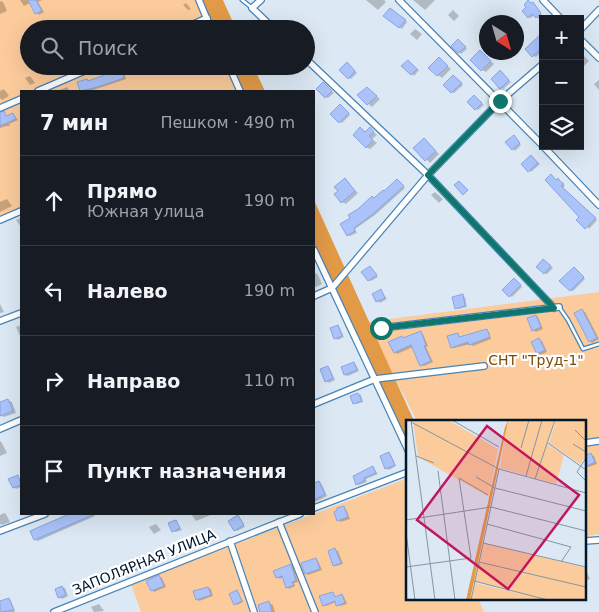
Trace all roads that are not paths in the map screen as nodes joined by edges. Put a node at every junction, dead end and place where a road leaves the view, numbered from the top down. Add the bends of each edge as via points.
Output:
1 (199, 0) edge
2 (242, 0) edge
3 (261, 0) edge
4 (399, 0) edge
5 (543, 0) edge
6 (252, 8) junction
7 (599, 10) edge
8 (557, 15) edge
9 (206, 18) joint
10 (202, 20) edge
11 (265, 20) edge
12 (584, 26) edge
13 (584, 43) edge
14 (599, 58) edge
15 (539, 67) edge
16 (315, 68) edge
17 (75, 75) edge
18 (232, 75) edge
19 (40, 90) edge
20 (240, 90) edge
21 (20, 99) edge
22 (500, 101) junction
23 (0, 108) edge
24 (539, 142) edge
25 (547, 150) edge
26 (428, 175) junction
27 (599, 205) edge
28 (20, 211) edge
29 (0, 220) edge
30 (315, 252) edge
31 (332, 288) junction
32 (315, 296) edge
33 (556, 308) junction
34 (20, 313) edge
35 (0, 321) edge
36 (381, 328) dead end
37 (599, 344) edge
38 (484, 366) dead end
39 (375, 379) junction
40 (315, 404) edge
41 (20, 420) edge
42 (0, 429) edge
43 (599, 441) edge
44 (586, 443) edge
45 (406, 446) edge
46 (406, 473) edge
47 (315, 508) edge
48 (42, 515) edge
49 (297, 515) edge
50 (279, 522) junction
51 (0, 531) edge
52 (599, 540) edge
53 (230, 541) junction
54 (586, 542) edge
55 (54, 612) edge
56 (254, 612) edge
57 (315, 612) edge

1 - 9 street
2 - 6 lane
3 - 6 street
4 - 22 street
5 - 8 street
6 - 11 street
7 - 12 street
9 - 10 street
13 - 14 street
15 - 22 street
16 - 26 street
17 - 19 street
18 - 20 street
21 - 23 street
22 - 24 street
22 - 26 street
25 - 27 street
26 - 31 street
26 - 33 street
28 - 29 street
30 - 31 street
31 - 32 street
31 - 39 street
33 - 36 street
33 - 37 lane via 568,320 583,349
34 - 35 street
38 - 39 street
39 - 40 street
39 - 45 street
41 - 42 street
43 - 44 street
46 - 47 street
48 - 51 street
49 - 50 street, ЗАПОЛЯРНАЯ УЛИЦА
50 - 53 street, ЗАПОЛЯРНАЯ УЛИЦА
50 - 57 street
52 - 54 street
53 - 55 street, ЗАПОЛЯРНАЯ УЛИЦА
53 - 56 street

